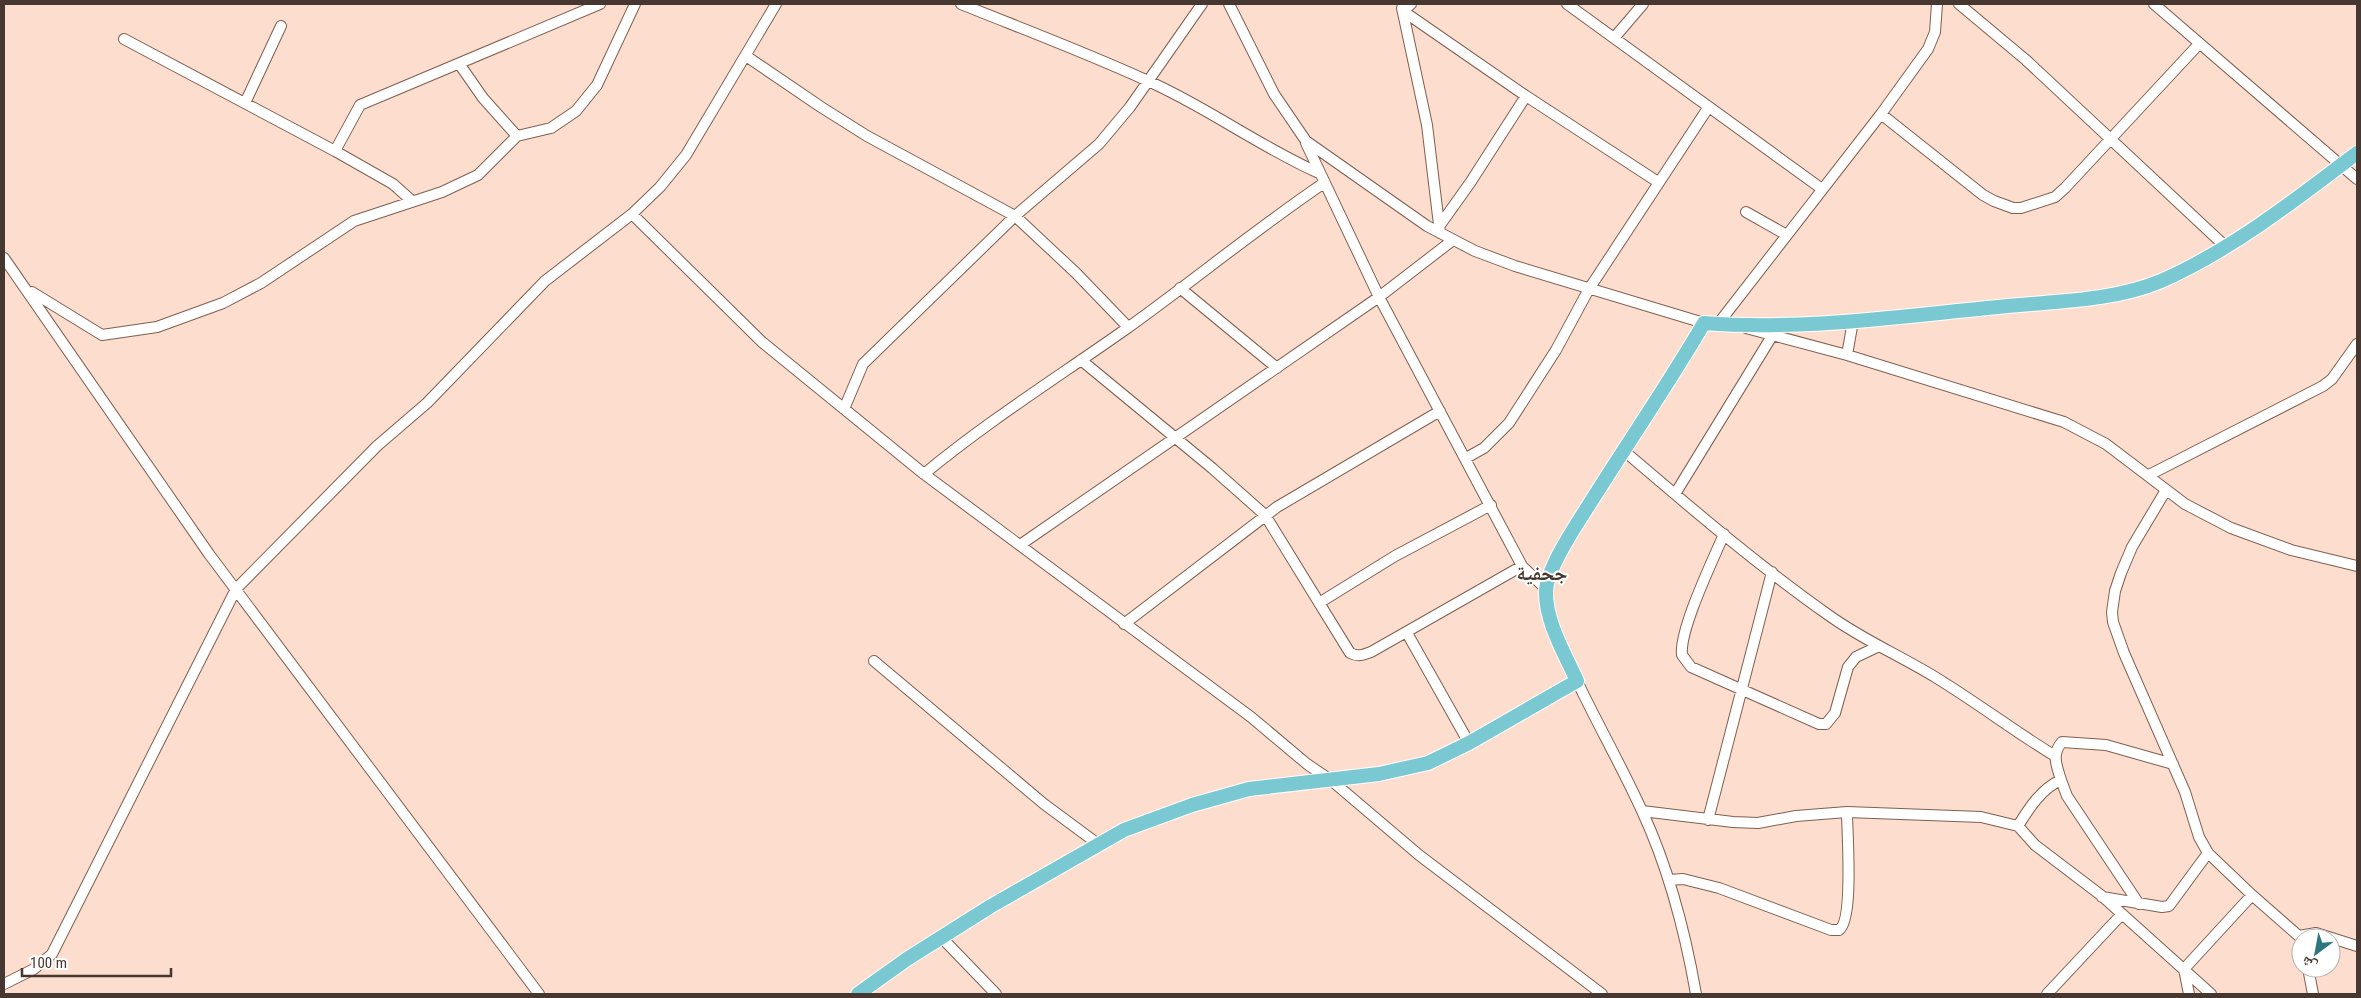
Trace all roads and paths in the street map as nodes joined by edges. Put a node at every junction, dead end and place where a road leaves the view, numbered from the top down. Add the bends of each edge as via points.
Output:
1 (600, 4) edge
2 (635, 4) edge
3 (776, 4) edge
4 (961, 4) edge
5 (1202, 4) edge
6 (1229, 4) edge
7 (1411, 4) edge
8 (1567, 4) edge
9 (1643, 4) edge
10 (1937, 4) edge
11 (1960, 4) edge
12 (2154, 4) edge
13 (1402, 7) edge
14 (281, 26) dead end
15 (1614, 38) junction
16 (124, 39) dead end
17 (2198, 44) junction
18 (746, 56) junction
19 (460, 65) junction
20 (1149, 81) junction
21 (1526, 96) junction
22 (245, 103) junction
23 (1708, 108) junction
24 (1881, 114) junction
25 (517, 136) junction
26 (2110, 138) junction
27 (1306, 141) junction
28 (335, 151) junction
29 (2357, 153) edge
30 (2341, 166) junction
31 (1319, 173) junction
32 (2357, 179) edge
33 (1658, 182) junction
34 (1324, 183) junction
35 (1822, 189) junction
36 (412, 201) junction
37 (1746, 212) dead end
38 (632, 214) junction
39 (1015, 216) junction
40 (1440, 229) junction
41 (1785, 234) junction
42 (1453, 240) junction
43 (2226, 247) junction
44 (4, 258) edge
45 (1180, 288) junction
46 (1589, 289) junction
47 (28, 290) junction
48 (1380, 297) junction
49 (1853, 320) junction
50 (1711, 323) junction
51 (1736, 324) junction
52 (1128, 327) junction
53 (1772, 336) junction
54 (2357, 344) edge
55 (1847, 355) junction
56 (1081, 360) junction
57 (1277, 368) junction
58 (844, 409) junction
59 (1440, 411) junction
60 (1175, 438) junction
61 (1623, 450) junction
62 (1466, 458) junction
63 (924, 474) junction
64 (2148, 475) junction
65 (2166, 490) junction
66 (1675, 494) junction
67 (1490, 505) junction
68 (1265, 515) junction
69 (1724, 534) junction
70 (1020, 545) junction
71 (1522, 566) junction
72 (2357, 566) edge
73 (1772, 572) junction
74 (236, 589) junction
75 (1546, 589) junction
76 (1319, 603) junction
77 (1124, 624) junction
78 (1407, 633) junction
79 (1879, 646) junction
80 (874, 661) dead end
81 (1577, 681) junction
82 (1742, 691) junction
83 (1469, 743) junction
84 (2055, 756) junction
85 (2173, 764) junction
86 (2061, 780) junction
87 (1332, 781) junction
88 (1642, 811) junction
89 (1847, 812) junction
90 (1708, 820) junction
91 (2018, 826) junction
92 (1098, 844) junction
93 (2208, 853) junction
94 (1669, 880) junction
95 (2252, 895) junction
96 (2102, 896) junction
97 (2139, 904) junction
98 (2122, 914) junction
99 (2291, 929) edge
100 (941, 937) junction
101 (2341, 941) edge
102 (2357, 946) edge
103 (2184, 968) junction
104 (2310, 978) edge
105 (4, 984) edge
106 (539, 994) edge
107 (858, 994) edge
108 (996, 994) edge
109 (1602, 994) edge
110 (1696, 994) edge
111 (2047, 994) edge
112 (2189, 994) edge
113 (2211, 994) edge
114 (2313, 994) edge

1 - 19 street
2 - 25 street via 589,98 576,112 551,128
3 - 18 street
4 - 20 street
5 - 20 street
6 - 27 street via 1274,94
7 - 13 street
8 - 15 street
9 - 15 street
10 - 24 street via 1935,32 1930,44
11 - 26 street
12 - 17 street
13 - 21 street
13 - 40 street via 1426,125
14 - 22 street
15 - 23 street
16 - 22 street
17 - 26 street
17 - 30 street
18 - 38 street via 686,155 660,188
18 - 39 street via 867,136
19 - 25 street via 483,98
19 - 28 street via 360,105
20 - 31 street
20 - 39 street via 1099,144
21 - 33 street
21 - 40 street
22 - 28 street
23 - 33 street
23 - 35 street
24 - 26 street via 1982,195 2013,208 2054,197
24 - 35 street
25 - 36 street via 478,175 442,192
26 - 43 street
27 - 31 street
27 - 40 street
28 - 36 street via 393,184
29 - 30 main road
30 - 32 street
30 - 43 main road
31 - 34 street
33 - 46 street
34 - 45 street
34 - 48 street
35 - 41 street
36 - 47 street via 354,221 261,283 224,302 156,327 98,334
37 - 41 street
38 - 58 street via 762,342
38 - 74 street via 545,281 427,403 376,446
39 - 52 street via 1076,272
39 - 58 street via 863,364
40 - 42 street
41 - 50 street
42 - 46 street via 1515,266
42 - 48 street
43 - 49 main road via 2161,281 2109,296
44 - 47 street
45 - 52 street
45 - 57 street
46 - 50 street
46 - 62 street via 1556,350 1509,423 1489,444
47 - 74 street via 204,548
48 - 57 street
48 - 59 street
49 - 51 main road
49 - 55 street
50 - 51 main road
50 - 61 main road
51 - 53 street
52 - 56 street
53 - 55 street
53 - 66 street
54 - 64 street via 2332,379 2323,386
55 - 64 street via 2064,422 2106,444
56 - 60 street
56 - 63 street via 1013,406
57 - 60 street
58 - 63 street
59 - 62 street
59 - 68 street
60 - 68 street
60 - 70 street
61 - 66 street
61 - 75 main road via 1558,558
62 - 67 street
63 - 70 street
64 - 65 street
65 - 72 street via 2243,534
65 - 85 street via 2132,547 2115,591 2112,612 2124,653
66 - 69 street
67 - 71 street
67 - 76 street via 1395,556
68 - 76 street
68 - 77 street
69 - 73 street
69 - 82 street via 1696,602 1683,641 1682,655 1691,667
70 - 77 street
71 - 75 street
71 - 78 street
73 - 79 street via 1842,624
73 - 82 street
74 - 105 street via 52,954 34,969
74 - 106 street
75 - 81 main road via 1555,630
76 - 78 street via 1355,656 1371,652
77 - 87 street
78 - 83 street
79 - 82 street via 1851,661 1835,713 1826,724 1819,724
79 - 84 street via 1936,678
80 - 92 street via 1044,804
81 - 83 main road
81 - 88 street
82 - 90 street
83 - 87 main road via 1409,769
84 - 85 street via 2059,745 2066,741 2106,745
84 - 86 street
85 - 93 street via 2199,837
86 - 91 street via 2050,785 2028,809
86 - 97 street via 2067,796
87 - 92 main road via 1249,789 1218,796 1154,818
87 - 109 street via 1419,855
88 - 90 street
88 - 94 street
89 - 90 street via 1758,823
89 - 91 street via 1981,817
89 - 94 street via 1849,873 1845,924 1839,930 1831,930 1719,888 1683,879
91 - 96 street via 2035,845
92 - 100 main road
93 - 95 street
93 - 97 street via 2169,906
94 - 110 street via 1687,944
95 - 99 street
95 - 103 street
96 - 97 street
96 - 98 street
98 - 103 street
98 - 111 street
100 - 107 main road
100 - 108 street
101 - 102 street
103 - 112 street
103 - 113 street
104 - 114 street

